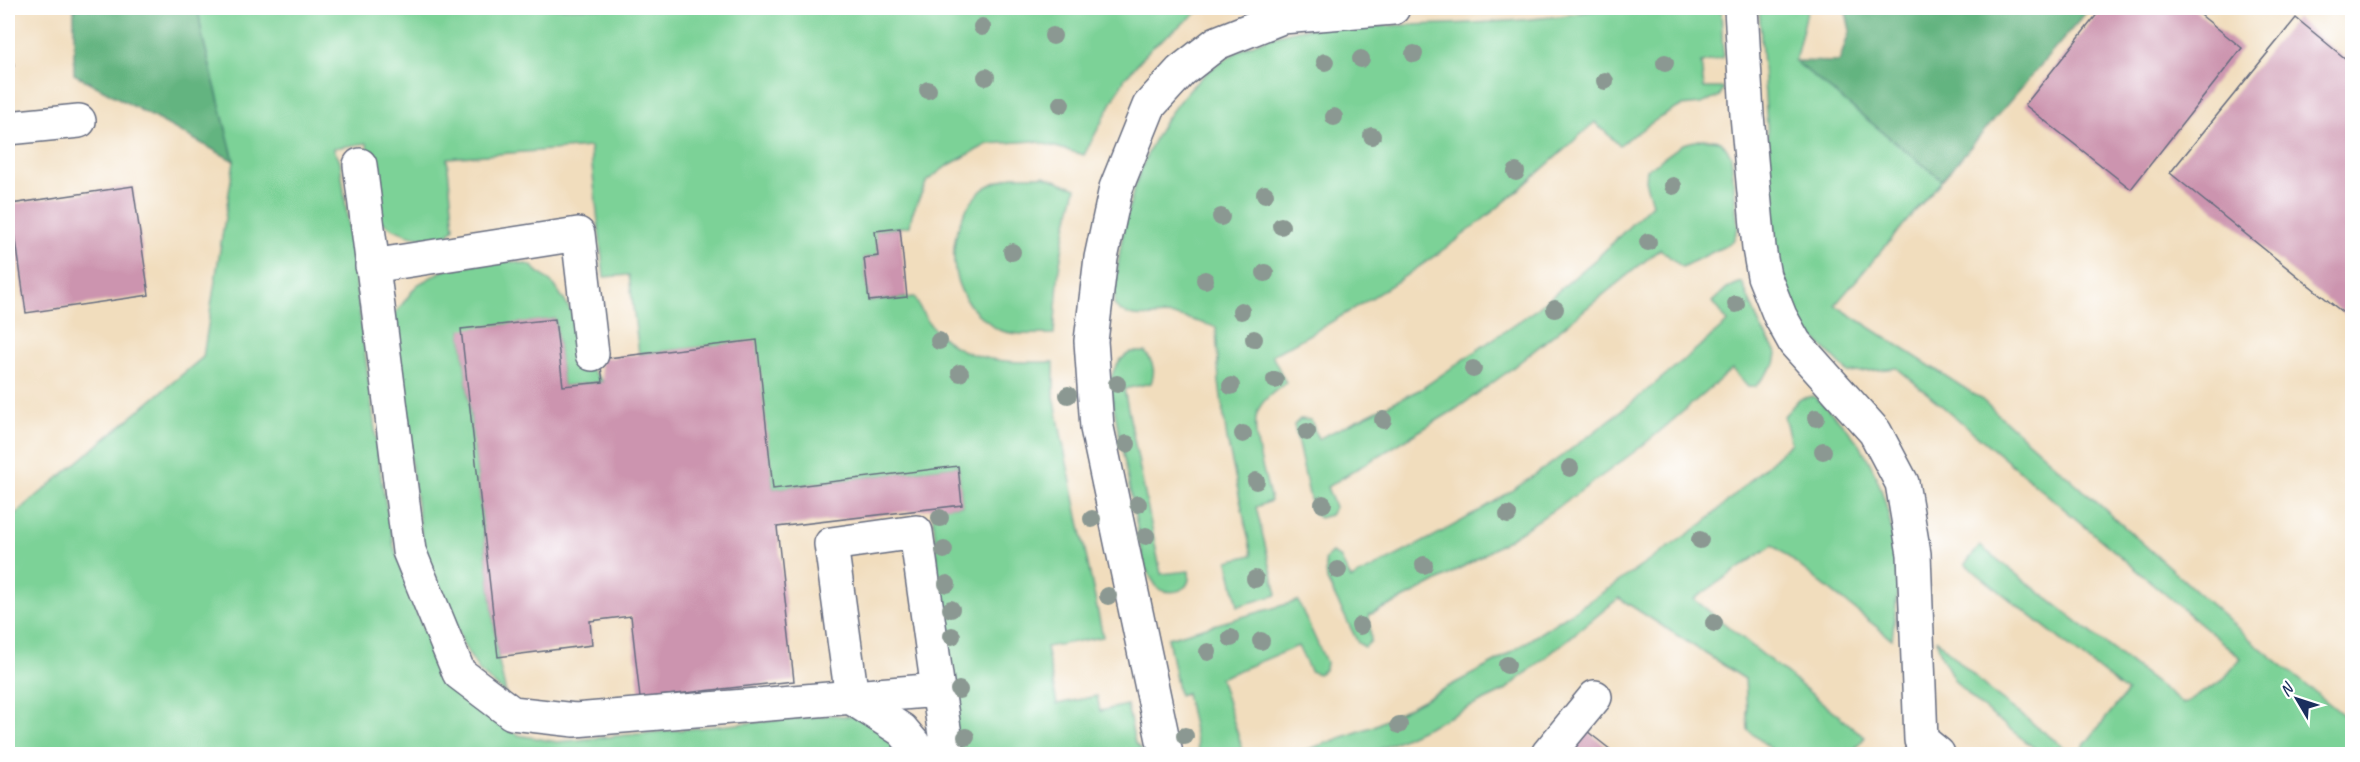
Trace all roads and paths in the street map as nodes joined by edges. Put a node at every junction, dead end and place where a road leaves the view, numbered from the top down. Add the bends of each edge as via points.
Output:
1 (1394, 8) edge
2 (1741, 8) edge
3 (79, 121) dead end
4 (8, 128) edge
5 (360, 165) dead end
6 (372, 266) junction
7 (592, 354) dead end
8 (938, 690) junction
9 (1595, 697) dead end
10 (852, 699) junction
11 (922, 754) edge
12 (948, 754) edge
13 (1166, 754) edge
14 (1548, 754) edge
15 (1938, 754) edge

1 - 13 street via 1282,17 1217,43 1181,71 1149,106 1116,188 1101,258 1091,341 1097,428
2 - 15 street via 1748,126 1764,276 1795,343 1875,432 1902,483 1914,554 1921,740
3 - 4 street
5 - 6 street
6 - 7 street via 578,234
6 - 10 street via 409,551 459,673 512,713 574,720
8 - 10 street
8 - 10 street via 916,532 831,544
8 - 12 street
9 - 14 street
10 - 11 street via 902,730

